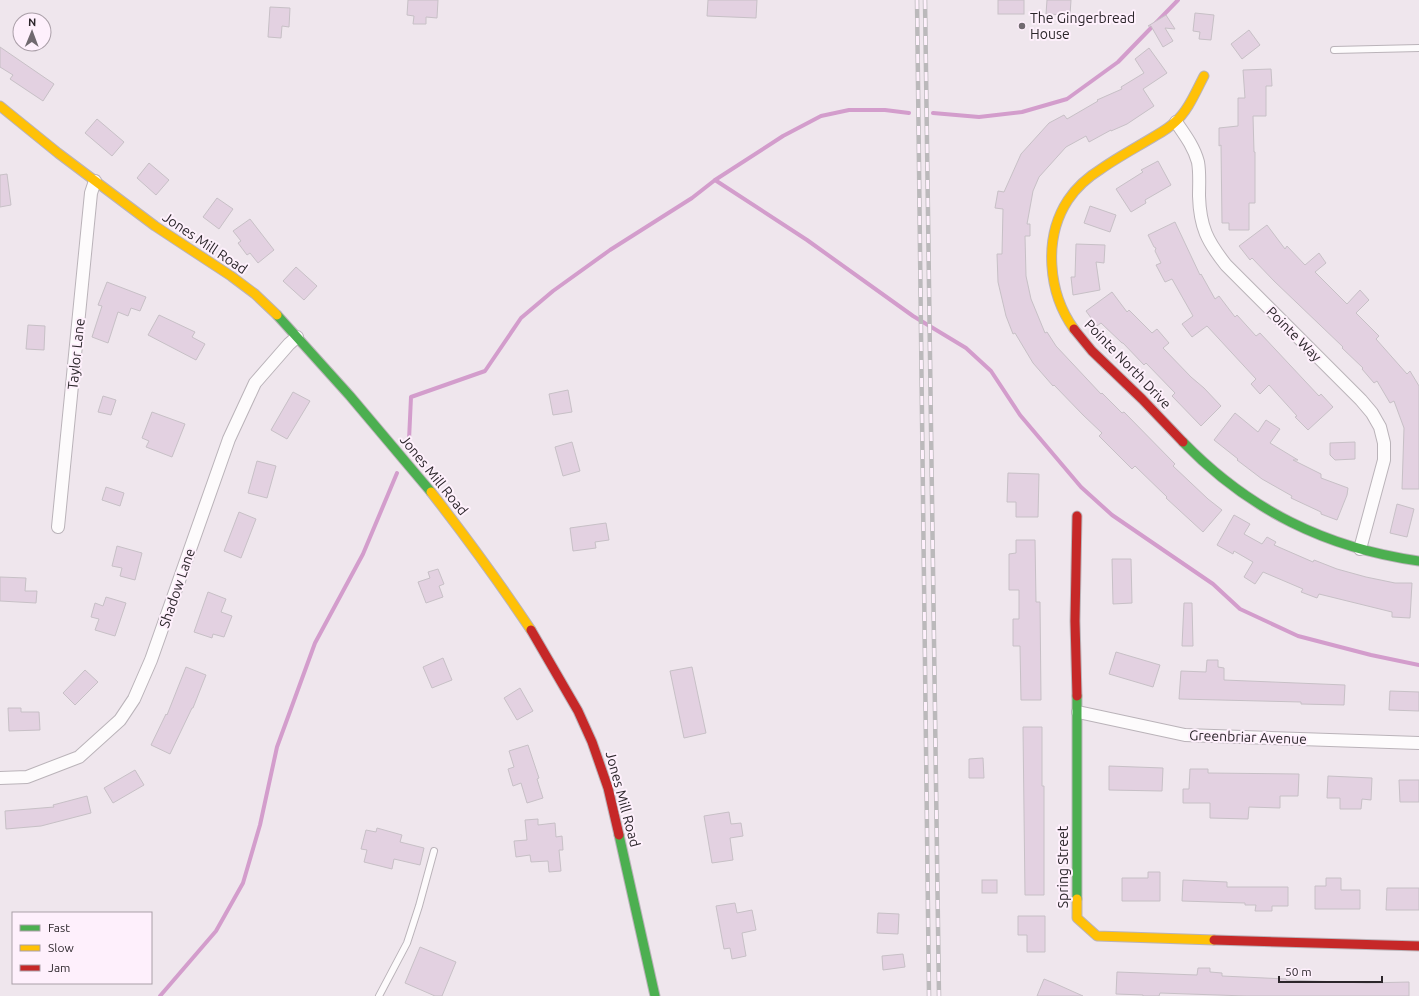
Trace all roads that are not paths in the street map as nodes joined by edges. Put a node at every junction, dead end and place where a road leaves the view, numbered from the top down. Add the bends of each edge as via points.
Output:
1 (1419, 48) edge
2 (1334, 50) dead end
3 (1204, 76) dead end
4 (0, 106) edge
5 (1176, 122) junction
6 (95, 181) junction
7 (297, 337) junction
8 (1077, 516) dead end
9 (58, 527) dead end
10 (1360, 550) junction
11 (1419, 561) edge
12 (1078, 712) junction
13 (1419, 743) edge
14 (0, 778) edge
15 (434, 851) dead end
16 (1419, 946) edge
17 (379, 996) edge
18 (655, 996) edge

1 - 2 lane
3 - 5 street, Pointe North Drive
4 - 6 street, Jones Mill Road
5 - 10 street, Pointe Way via 1192,146 1198,162 1203,226 1216,252 1361,400 1380,427 1384,443 1384,460
5 - 10 street, Pointe North Drive via 1089,176 1074,192 1062,211 1051,246 1050,266 1056,294 1066,319 1085,343 1231,486 1288,522
6 - 7 street, Jones Mill Road via 155,226 255,294
6 - 9 street, Taylor Lane via 91,193
7 - 14 street, Shadow Lane via 255,383 232,432 151,660 127,710 80,758 27,777
7 - 18 street, Jones Mill Road via 394,448 467,538 534,634 578,711 608,788
8 - 12 street, Spring Street via 1075,621
10 - 11 street, Pointe North Drive
12 - 13 street, Greenbriar Avenue via 1185,735
12 - 16 street, Spring Street via 1077,918 1097,936
15 - 17 lane via 407,943

